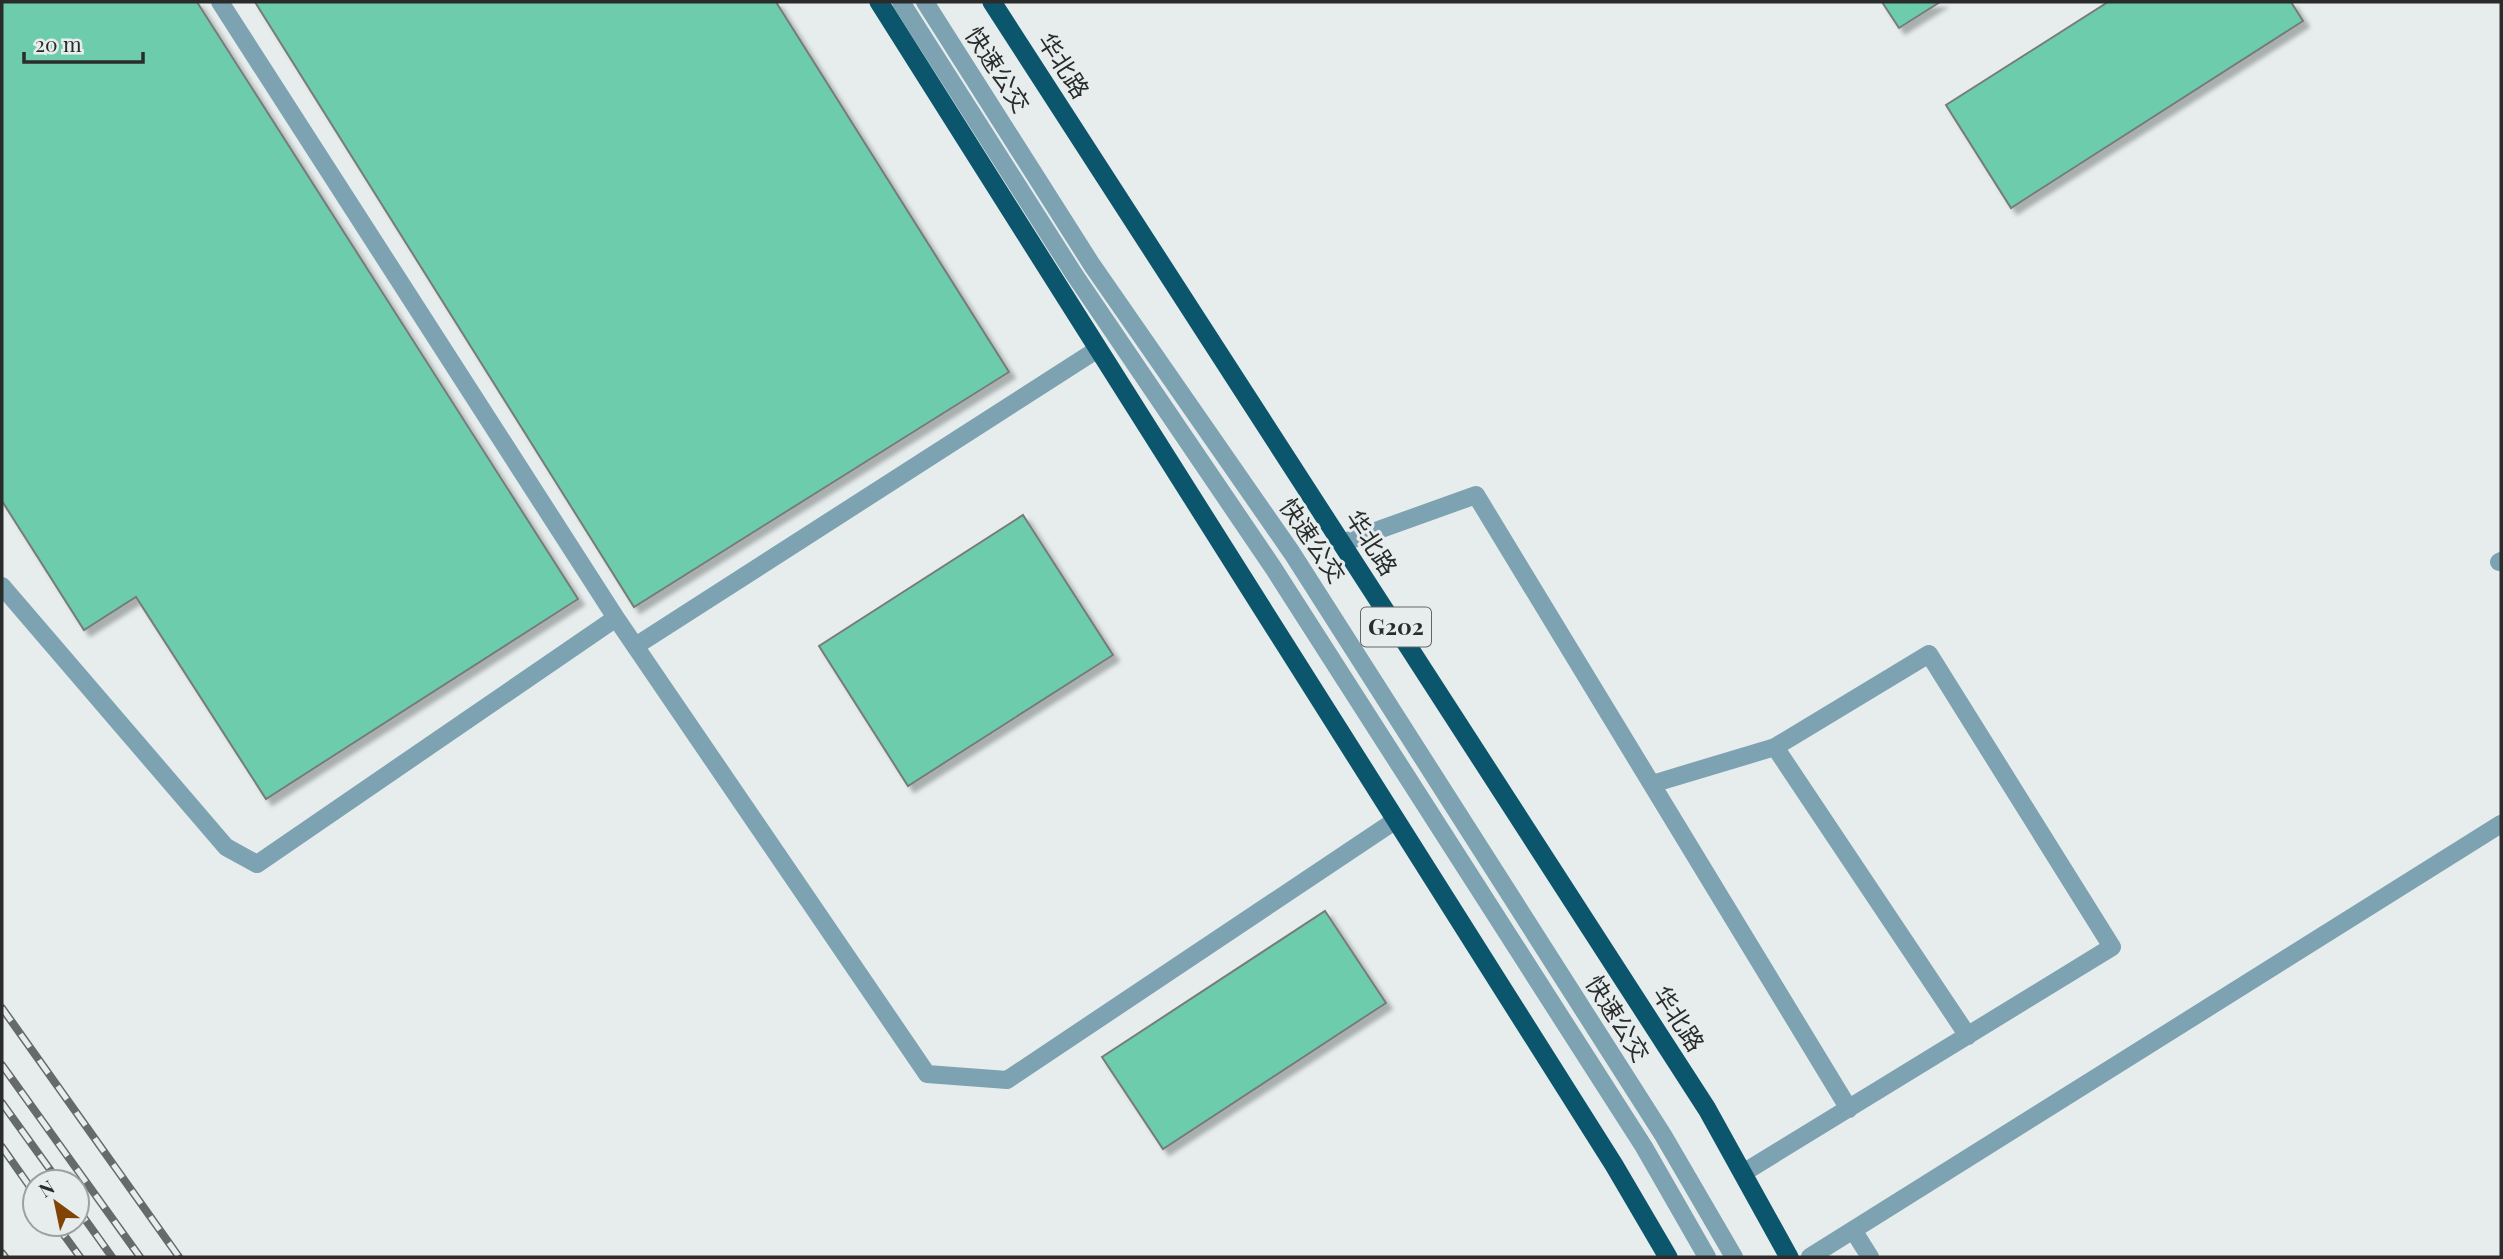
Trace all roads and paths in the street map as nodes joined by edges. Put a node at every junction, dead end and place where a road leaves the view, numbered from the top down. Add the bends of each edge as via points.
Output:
1 (220, 2) edge
2 (879, 2) edge
3 (901, 2) edge
4 (925, 2) edge
5 (992, 2) edge
6 (1098, 349) junction
7 (1342, 543) junction
8 (2, 586) edge
9 (616, 618) junction
10 (637, 645) junction
11 (1775, 747) junction
12 (1652, 784) junction
13 (1396, 820) junction
14 (2501, 824) edge
15 (1968, 1036) junction
16 (1849, 1109) junction
17 (1743, 1173) junction
18 (1853, 1230) junction
19 (1668, 1257) edge
20 (1707, 1257) edge
21 (1734, 1257) edge
22 (1789, 1257) edge
23 (1810, 1257) edge
24 (1870, 1257) edge

1 - 9 lane
2 - 6 highway
3 - 20 lane, 快速公交 via 1074,274 1297,604 1644,1147
4 - 21 lane, 快速公交 via 1092,265 1299,565 1662,1135
5 - 7 highway, 华北路 / G202
6 - 10 lane
6 - 13 highway
7 - 12 lane via 1476,495
7 - 17 highway, 华北路 / G202 via 1707,1109
8 - 9 lane via 226,847 257,864
9 - 10 lane
10 - 13 lane via 927,1074 1007,1080
11 - 12 lane
11 - 15 lane
11 - 15 lane via 1929,654 2112,947
12 - 16 lane
13 - 19 highway
14 - 18 lane
15 - 16 lane
16 - 17 lane
17 - 22 highway, 华北路 / G202
18 - 23 lane
18 - 24 lane

